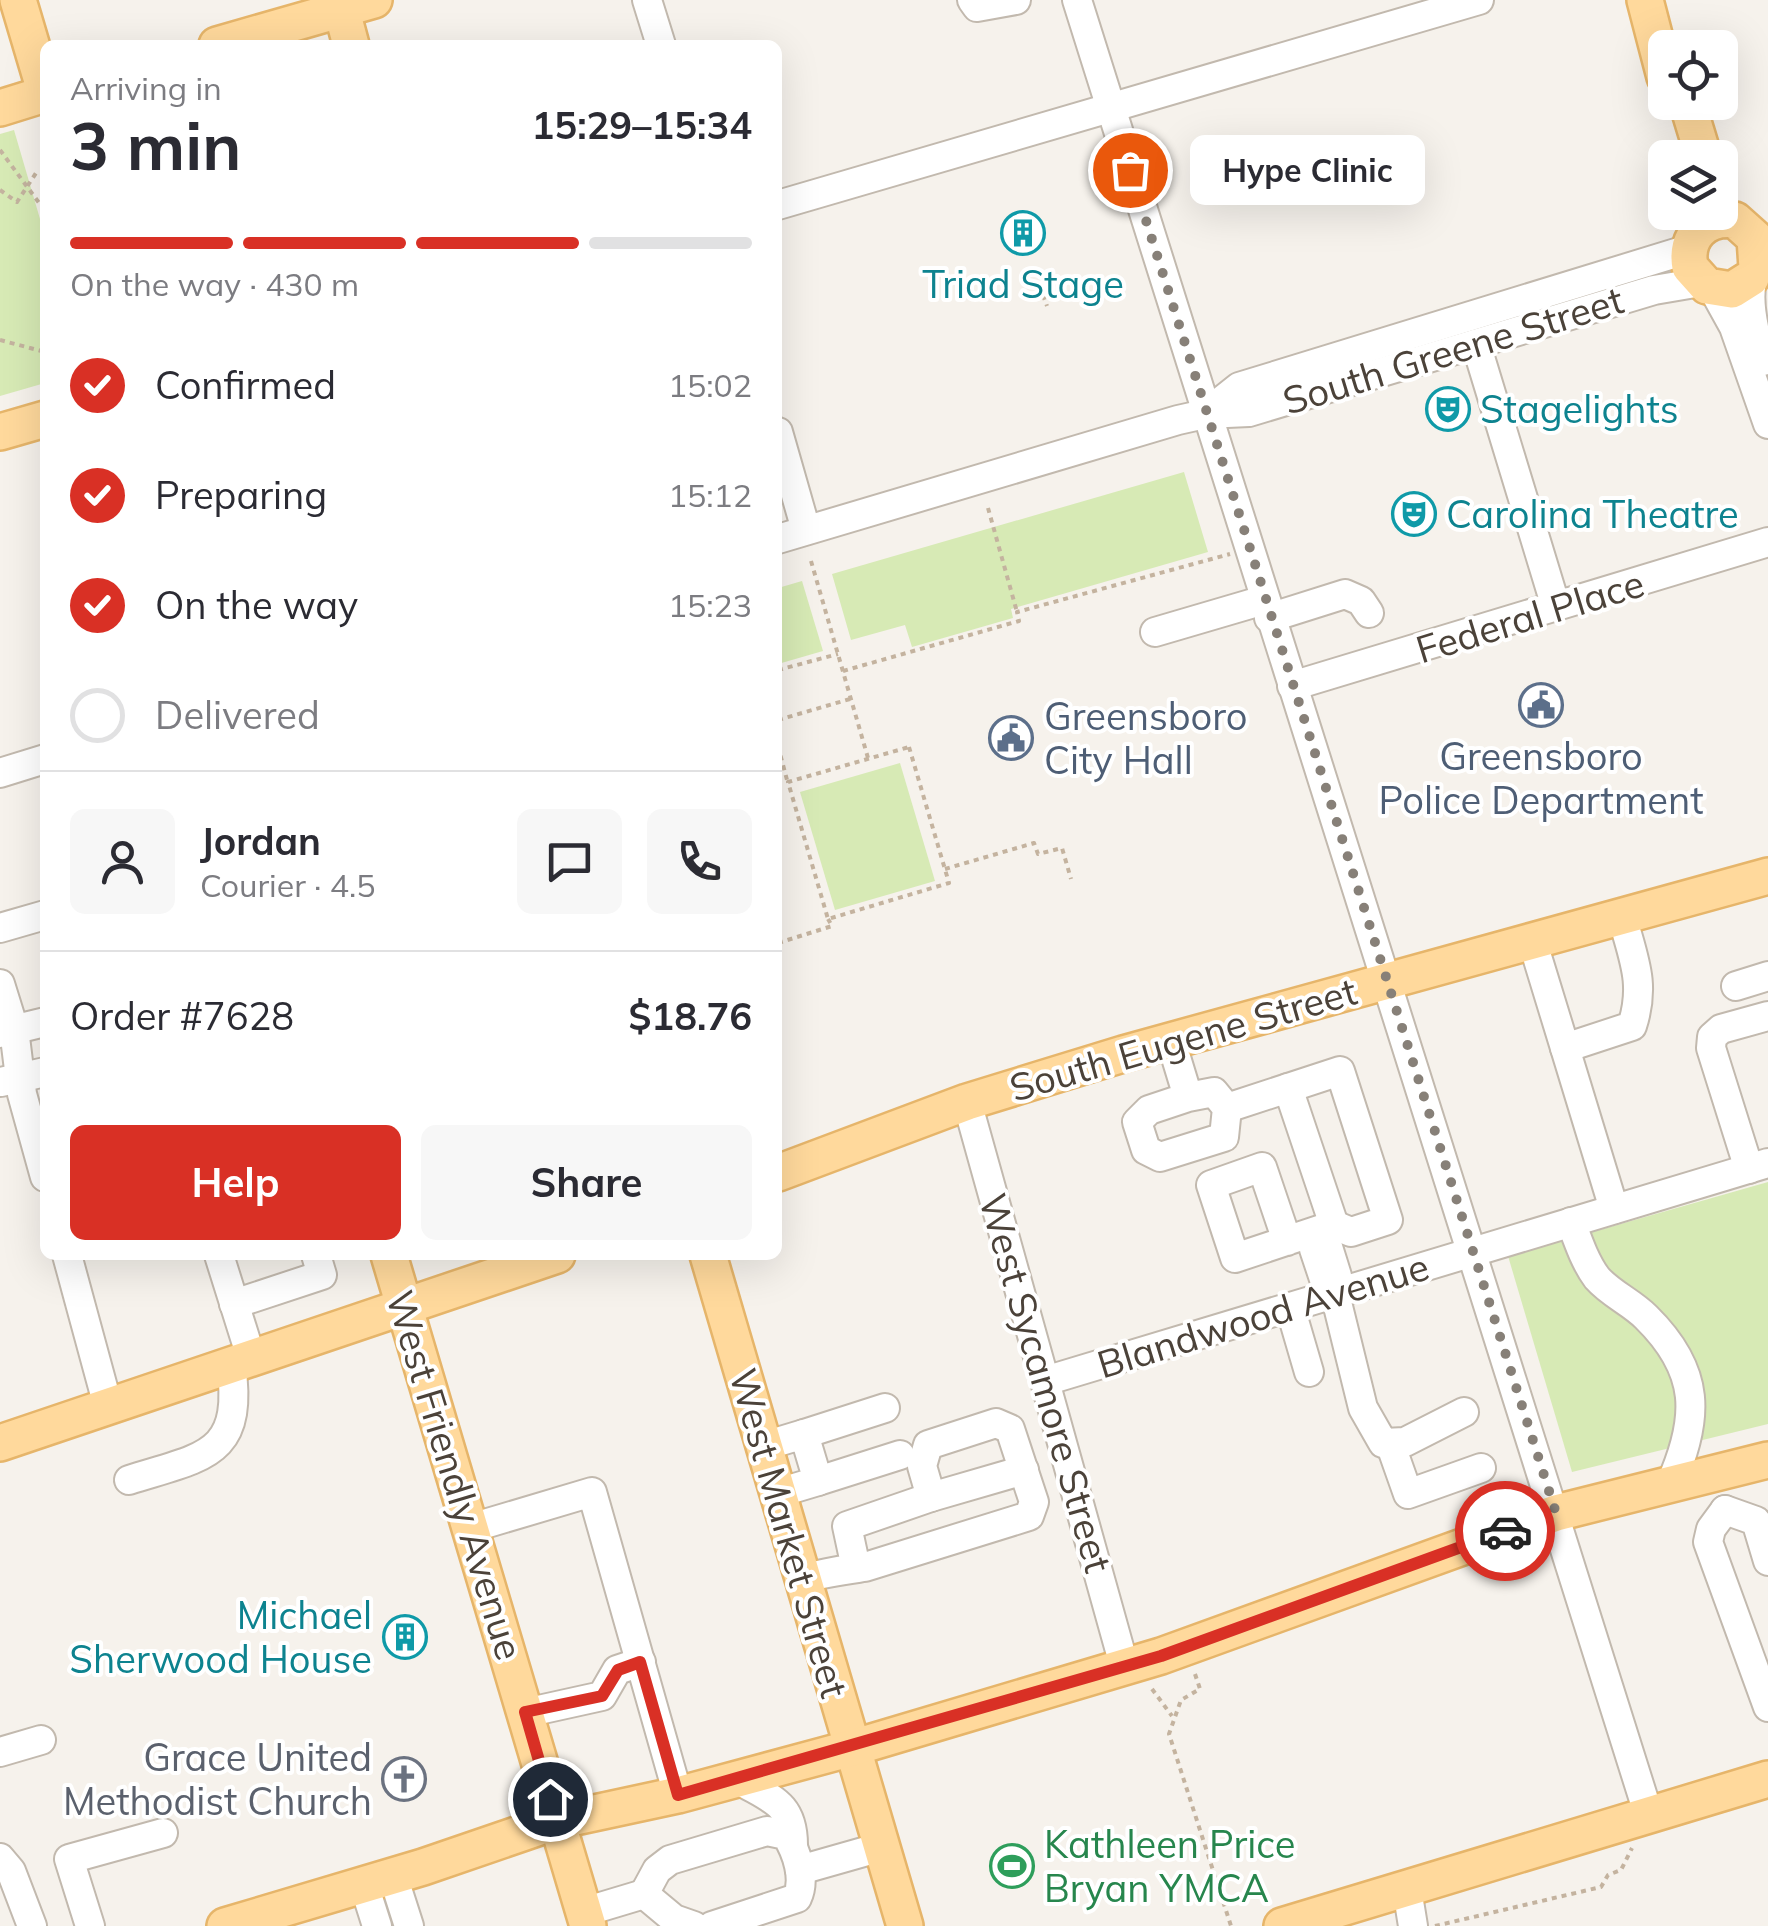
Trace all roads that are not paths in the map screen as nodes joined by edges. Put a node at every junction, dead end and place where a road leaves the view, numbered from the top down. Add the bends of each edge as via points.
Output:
1 (18, 0) edge
2 (647, 0) edge
3 (972, 0) edge
4 (1016, 0) edge
5 (1077, 0) edge
6 (1479, 0) edge
7 (1644, 0) edge
8 (1662, 0) edge
9 (351, 3) edge
10 (1652, 30) edge
11 (1669, 30) edge
12 (233, 40) edge
13 (351, 40) edge
14 (659, 40) edge
15 (40, 75) edge
16 (40, 94) edge
17 (1110, 105) junction
18 (0, 108) edge
19 (782, 204) edge
20 (1750, 241) edge
21 (1698, 254) edge
22 (1476, 344) junction
23 (1768, 371) edge
24 (1205, 414) junction
25 (40, 420) edge
26 (1768, 424) edge
27 (0, 432) edge
28 (782, 446) edge
29 (806, 530) junction
30 (782, 537) edge
31 (1768, 542) edge
32 (1556, 608) junction
33 (1267, 609) junction
34 (1369, 613) dead end
35 (1155, 632) dead end
36 (1292, 686) junction
37 (40, 760) edge
38 (0, 772) edge
39 (1759, 885) edge
40 (40, 916) edge
41 (1622, 916) junction
42 (0, 928) edge
43 (1532, 940) junction
44 (1768, 976) edge
45 (1388, 979) junction
46 (0, 984) edge
47 (1736, 986) dead end
48 (1768, 1016) edge
49 (40, 1023) edge
50 (7, 1031) edge
51 (1171, 1040) junction
52 (1566, 1048) junction
53 (21, 1077) edge
54 (1288, 1088) junction
55 (1188, 1098) junction
56 (967, 1102) junction
57 (1228, 1108) junction
58 (40, 1156) edge
59 (1759, 1166) edge
60 (782, 1171) edge
61 (1614, 1209) junction
62 (1571, 1222) junction
63 (1323, 1233) junction
64 (1286, 1241) dead end
65 (1473, 1252) junction
66 (68, 1260) edge
67 (220, 1260) edge
68 (318, 1260) edge
69 (390, 1260) edge
70 (542, 1260) edge
71 (709, 1260) edge
72 (1334, 1289) junction
73 (234, 1304) junction
74 (404, 1305) junction
75 (1290, 1307) junction
76 (241, 1361) junction
77 (1309, 1372) dead end
78 (1045, 1380) junction
79 (108, 1406) junction
80 (884, 1408) dead end
81 (1464, 1412) dead end
82 (0, 1443) edge
83 (807, 1443) junction
84 (1390, 1443) junction
85 (764, 1446) junction
86 (900, 1454) dead end
87 (1768, 1460) edge
88 (1481, 1468) dead end
89 (1024, 1470) junction
90 (1714, 1474) junction
91 (129, 1480) dead end
92 (818, 1480) junction
93 (1670, 1485) junction
94 (778, 1494) junction
95 (931, 1498) junction
96 (1725, 1510) junction
97 (1556, 1513) junction
98 (470, 1528) junction
99 (1768, 1561) edge
100 (861, 1567) junction
101 (803, 1579) junction
102 (640, 1662) junction
103 (1124, 1665) junction
104 (1768, 1706) edge
105 (525, 1712) junction
106 (41, 1740) dead end
107 (852, 1748) junction
108 (0, 1752) edge
109 (1768, 1778) edge
110 (737, 1779) junction
111 (678, 1795) junction
112 (1649, 1816) junction
113 (557, 1821) junction
114 (164, 1834) dead end
115 (881, 1847) junction
116 (0, 1858) edge
117 (796, 1858) junction
118 (379, 1880) junction
119 (1407, 1889) junction
120 (644, 1894) junction
121 (586, 1919) edge
122 (32, 1926) edge
123 (90, 1926) edge
124 (225, 1926) edge
125 (378, 1926) edge
126 (408, 1926) edge
127 (694, 1926) edge
128 (712, 1926) edge
129 (905, 1926) edge
130 (1282, 1926) edge
131 (1413, 1926) edge

1 - 15 main road
2 - 14 street
3 - 4 street via 977,7
5 - 17 street
6 - 17 street
7 - 10 main road
8 - 11 main road
9 - 12 main road
9 - 13 main road
16 - 18 main road
17 - 19 street
17 - 24 street
20 - 21 main road via 1706,224
20 - 21 main road via 1732,290
20 - 23 street via 1754,321
21 - 22 street, South Greene Street via 1654,290
21 - 24 street, South Greene Street via 1240,387
21 - 26 street via 1734,327
22 - 24 street, South Greene Street via 1249,412
22 - 32 street
24 - 29 street, South Greene Street
24 - 33 street
25 - 27 main road
28 - 29 street
29 - 30 street, South Greene Street
31 - 32 street, Federal Place
32 - 36 street, Federal Place
33 - 34 street via 1345,594
33 - 35 street
33 - 36 street
36 - 45 street
37 - 38 street
39 - 41 main road, South Eugene Street
40 - 42 street
41 - 43 main road, South Eugene Street
41 - 52 street via 1641,986 1632,1026
43 - 45 main road, South Eugene Street
43 - 52 street
44 - 47 street
45 - 51 main road, South Eugene Street
45 - 65 street
46 - 50 street
48 - 59 street via 1722,1029 1712,1036 1711,1048
49 - 50 street
50 - 53 street
51 - 55 street
51 - 56 main road, South Eugene Street
52 - 61 street
53 - 58 street
54 - 57 street
54 - 63 street
54 - 63 street via 1340,1071 1388,1220
55 - 57 street via 1214,1092
55 - 57 street via 1149,1110 1138,1122 1146,1150 1160,1157 1224,1137
56 - 60 main road, South Eugene Street
56 - 78 street, West Sycamore Street
59 - 61 street, Blandwood Avenue
61 - 62 street, Blandwood Avenue
62 - 65 street, Blandwood Avenue
62 - 93 street via 1598,1279 1671,1344 1688,1383 1690,1440
63 - 64 street
63 - 72 street via 1314,1249
65 - 72 street, Blandwood Avenue
65 - 97 street
66 - 79 street
67 - 73 street
68 - 73 street via 322,1275
69 - 74 main road, West Friendly Avenue
70 - 74 main road
71 - 85 main road, West Market Street
72 - 75 street, Blandwood Avenue
72 - 84 street via 1363,1408 1383,1443
73 - 76 street
74 - 76 main road
74 - 98 main road, West Friendly Avenue
75 - 77 street
75 - 78 street, Blandwood Avenue
76 - 79 main road
76 - 91 street via 237,1407 226,1435 207,1452
78 - 103 street, West Sycamore Street
79 - 82 main road
80 - 83 street
81 - 84 street
83 - 85 street
83 - 92 street
84 - 88 street via 1408,1494
85 - 94 main road, West Market Street
86 - 92 street
87 - 90 main road
89 - 95 street
89 - 95 street via 1010,1429 990,1424 924,1450
89 - 100 street via 1034,1507 1029,1516
90 - 93 main road
90 - 96 street
92 - 94 street
93 - 97 main road
94 - 101 main road, West Market Street
95 - 100 street via 845,1529
96 - 99 street via 1756,1521
96 - 104 street via 1708,1542
97 - 103 main road via 1260,1623
97 - 112 street
98 - 102 street via 592,1492
98 - 105 main road, West Friendly Avenue
100 - 101 street
101 - 107 main road, West Market Street
102 - 105 street via 618,1670 602,1696
102 - 111 street
103 - 107 main road
105 - 113 main road, West Friendly Avenue
106 - 108 street
107 - 110 main road
107 - 115 main road, West Market Street
109 - 112 main road
110 - 111 main road
110 - 117 street via 786,1809
111 - 113 main road
112 - 119 main road
113 - 118 main road
113 - 121 main road, West Friendly Avenue
114 - 123 street via 69,1859
115 - 117 street
115 - 129 main road, West Market Street
116 - 122 street
117 - 120 street via 786,1835 767,1831 670,1860
117 - 128 street via 802,1887 796,1898
118 - 124 main road
118 - 125 street
118 - 126 street
119 - 130 main road
119 - 131 street
120 - 121 street
120 - 127 street

